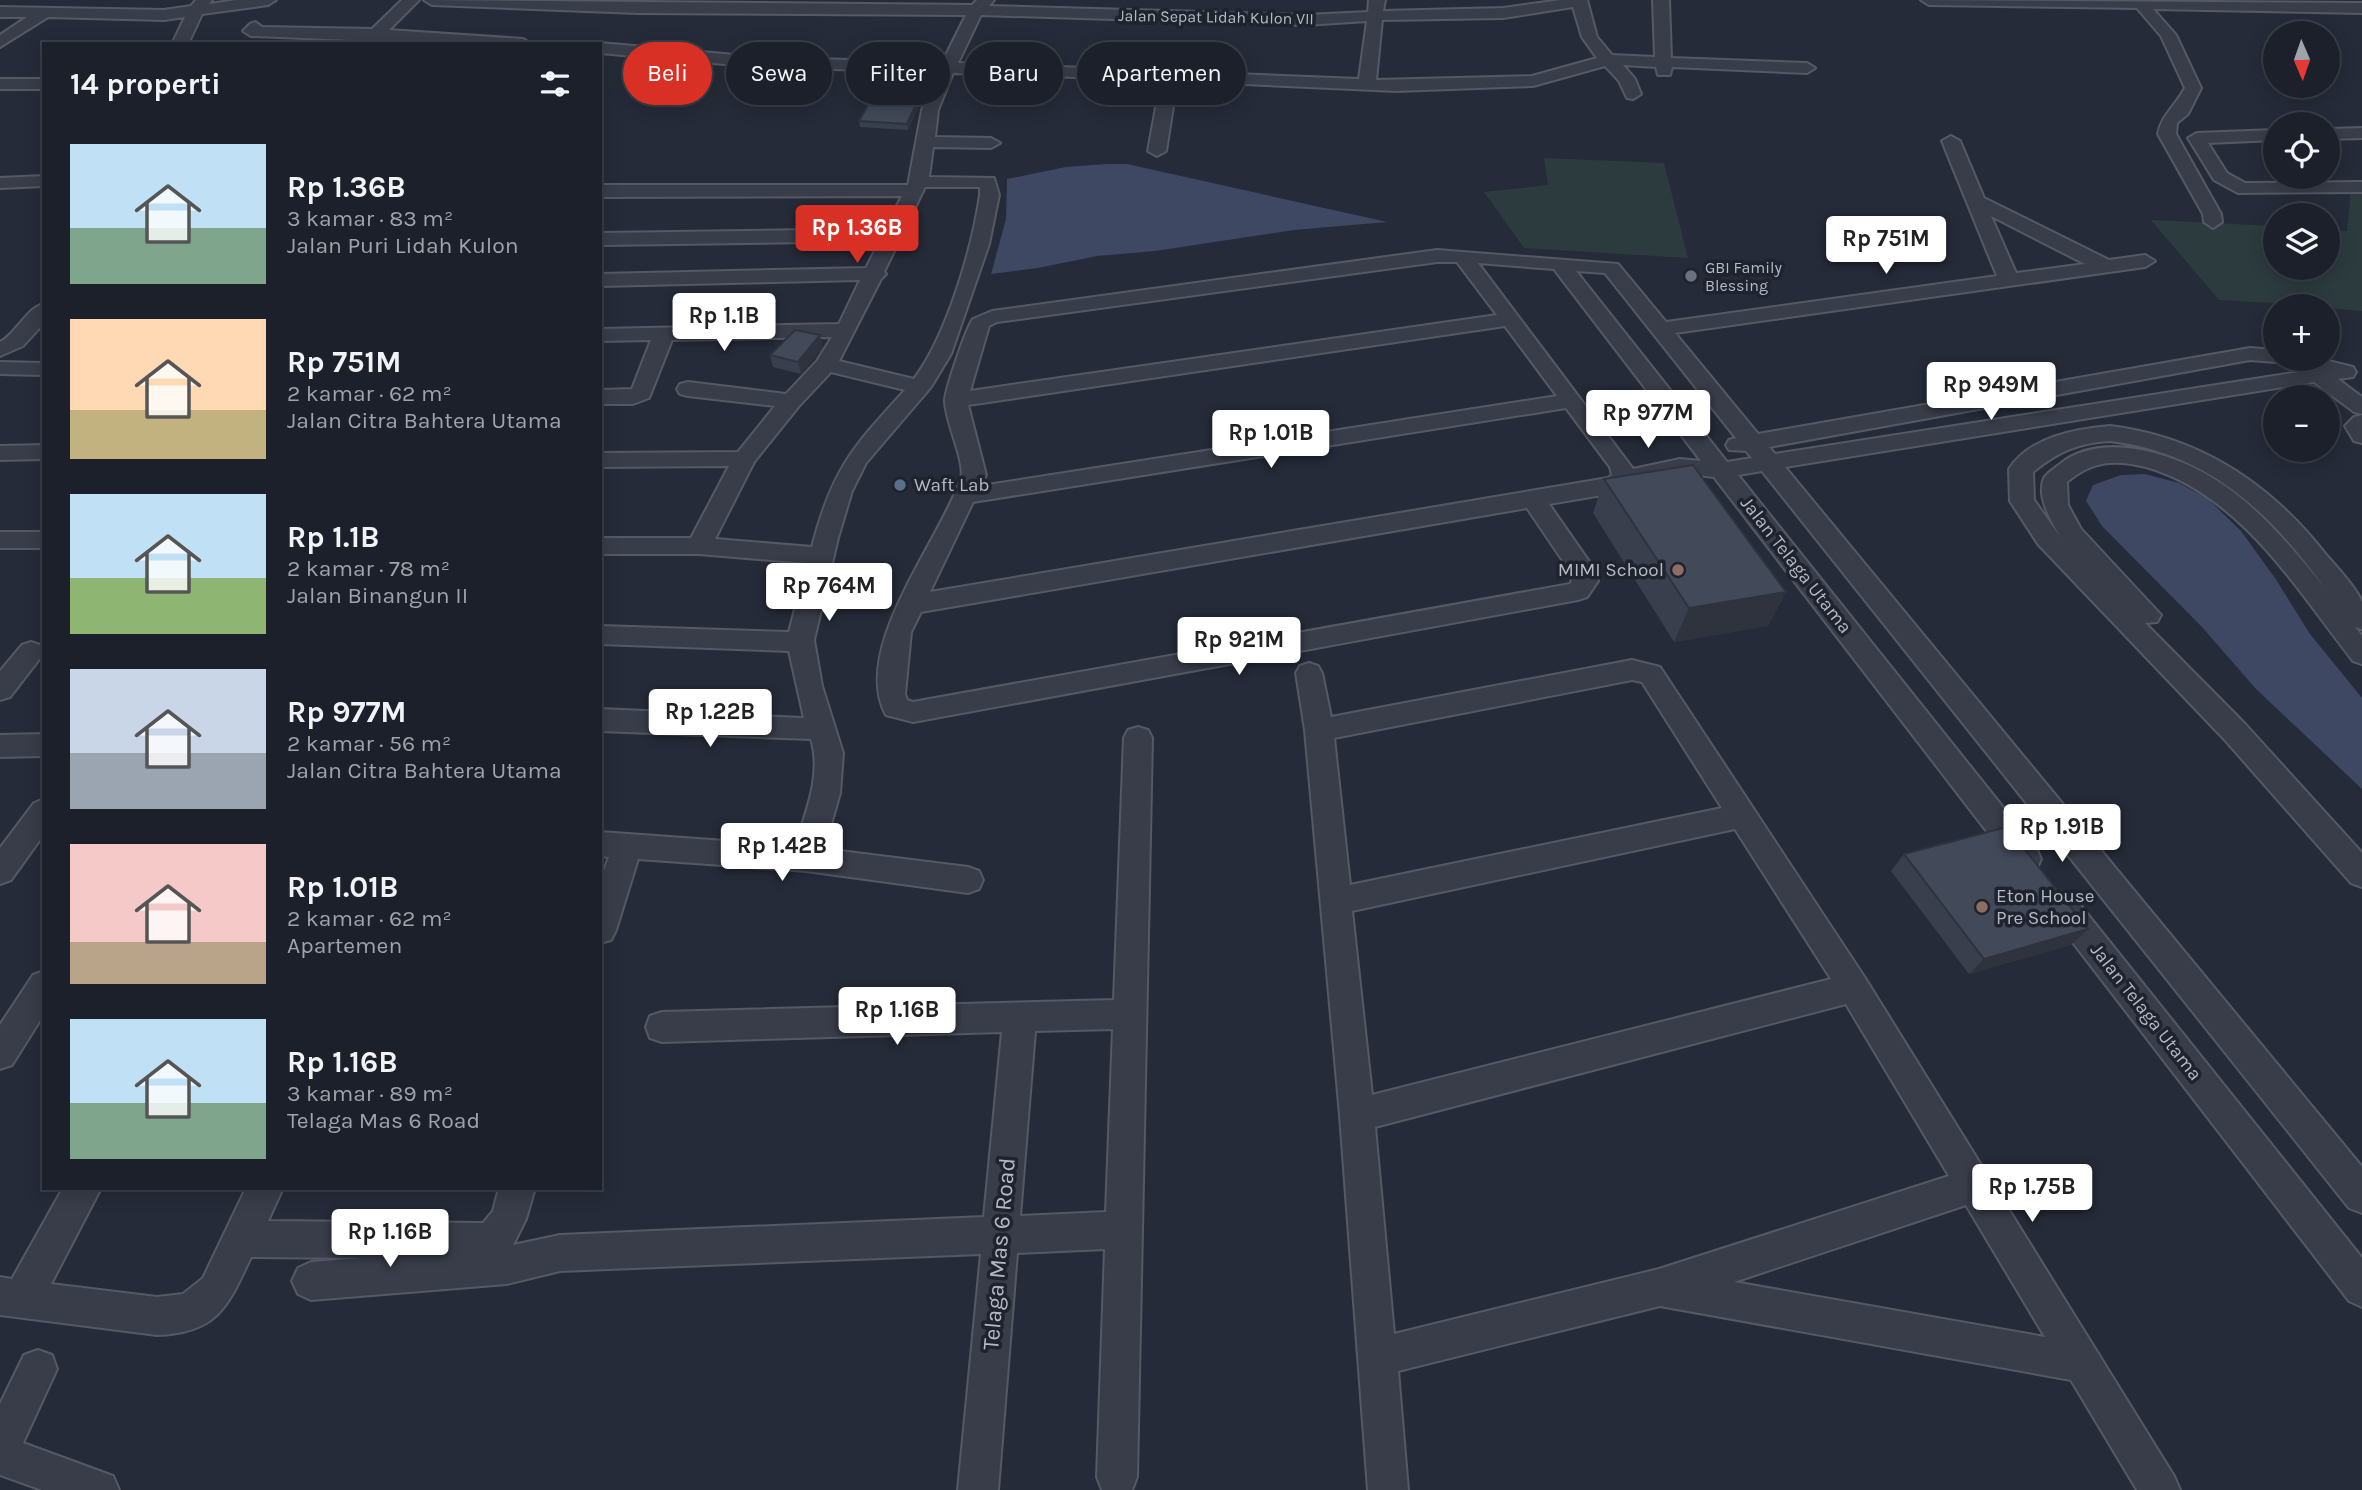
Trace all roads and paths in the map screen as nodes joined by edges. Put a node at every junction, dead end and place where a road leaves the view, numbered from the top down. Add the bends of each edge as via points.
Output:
1 (172, 0) edge
2 (268, 0) edge
3 (411, 0) edge
4 (432, 0) edge
5 (1661, 0) edge
6 (1929, 0) edge
7 (1579, 1) edge
8 (2216, 2) edge
9 (2140, 3) junction
10 (622, 4) edge
11 (981, 5) edge
12 (200, 6) edge
13 (1376, 8) edge
14 (2362, 8) edge
15 (0, 12) edge
16 (44, 13) junction
17 (150, 16) junction
18 (255, 27) dead end
19 (375, 34) junction
20 (0, 42) edge
21 (181, 42) edge
22 (493, 42) edge
23 (602, 48) edge
24 (1609, 60) junction
25 (950, 63) edge
26 (846, 64) edge
27 (950, 67) edge
28 (1663, 67) junction
29 (1807, 68) dead end
30 (1077, 72) edge
31 (1246, 79) edge
32 (0, 83) edge
33 (42, 84) edge
34 (1367, 85) junction
35 (1633, 94) dead end
36 (932, 105) edge
37 (1165, 105) edge
38 (2362, 133) edge
39 (2340, 134) edge
40 (2263, 135) edge
41 (1951, 141) dead end
42 (925, 142) junction
43 (991, 143) dead end
44 (1157, 151) dead end
45 (42, 181) edge
46 (0, 183) edge
47 (915, 186) junction
48 (2340, 187) edge
49 (2362, 187) edge
50 (2263, 189) edge
51 (602, 191) edge
52 (1974, 200) junction
53 (2213, 222) dead end
54 (894, 235) junction
55 (602, 239) edge
56 (1464, 256) junction
57 (2145, 261) dead end
58 (1559, 264) junction
59 (2105, 266) junction
60 (876, 274) junction
61 (2008, 279) junction
62 (602, 280) edge
63 (42, 312) edge
64 (1510, 318) junction
65 (1660, 329) junction
66 (846, 330) junction
67 (664, 333) junction
68 (602, 335) edge
69 (0, 350) edge
70 (2263, 355) edge
71 (826, 365) junction
72 (0, 368) edge
73 (42, 369) edge
74 (2353, 371) edge
75 (2320, 377) junction
76 (919, 387) junction
77 (688, 389) dead end
78 (602, 397) edge
79 (956, 400) junction
80 (1572, 400) junction
81 (791, 401) junction
82 (2362, 407) edge
83 (2362, 422) edge
84 (2362, 436) edge
85 (42, 452) edge
86 (1760, 452) junction
87 (0, 453) edge
88 (744, 459) junction
89 (602, 460) edge
90 (1715, 461) junction
91 (1625, 478) junction
92 (964, 496) junction
93 (1533, 499) junction
94 (0, 540) edge
95 (42, 540) edge
96 (602, 546) edge
97 (699, 546) junction
98 (822, 556) junction
99 (912, 604) junction
100 (2362, 620) edge
101 (602, 635) edge
102 (800, 642) junction
103 (0, 652) edge
104 (38, 652) edge
105 (2362, 654) edge
106 (1309, 673) dead end
107 (0, 690) edge
108 (602, 720) edge
109 (821, 729) junction
110 (1319, 730) junction
111 (1138, 738) dead end
112 (42, 745) edge
113 (0, 746) edge
114 (42, 814) edge
115 (1742, 816) junction
116 (614, 845) edge
117 (2362, 845) edge
118 (806, 859) junction
119 (0, 872) edge
120 (2362, 874) edge
121 (968, 880) dead end
122 (1336, 901) junction
123 (602, 918) edge
124 (42, 988) edge
125 (1854, 988) junction
126 (1130, 1014) junction
127 (1020, 1017) junction
128 (662, 1027) dead end
129 (0, 1054) edge
130 (1357, 1115) junction
131 (1974, 1185) junction
132 (82, 1190) edge
133 (264, 1190) edge
134 (516, 1190) edge
135 (2362, 1195) edge
136 (1124, 1230) junction
137 (1001, 1235) junction
138 (240, 1239) junction
139 (311, 1281) dead end
140 (1659, 1288) junction
141 (2362, 1288) edge
142 (11, 1297) edge
143 (1377, 1357) junction
144 (2083, 1363) junction
145 (38, 1369) dead end
146 (0, 1447) edge
147 (0, 1454) edge
148 (1117, 1477) dead end
149 (99, 1490) edge
150 (978, 1490) edge
151 (1388, 1490) edge
152 (2160, 1490) edge

1 - 17 street
2 - 12 street
3 - 19 street
4 - 10 street, Jalan Sepat Lidah Kulon VII
5 - 28 street
6 - 9 street
7 - 13 street, Jalan Sepat Lidah Kulon VII via 1503,13
7 - 24 street via 1593,44
8 - 9 street
8 - 14 street
9 - 53 street via 2168,35 2193,88 2182,110 2169,121 2167,134
10 - 11 street, Jalan Sepat Lidah Kulon VII
11 - 13 street, Jalan Sepat Lidah Kulon VII via 1228,20 1305,20
11 - 25 street
12 - 17 street
12 - 21 street
13 - 34 street
15 - 16 street
16 - 17 street
16 - 20 street
18 - 19 street via 251,31
19 - 22 street
23 - 26 street
24 - 28 street
24 - 34 street via 1533,81
24 - 35 street
27 - 30 street
28 - 29 street
31 - 34 street
32 - 33 street
36 - 42 street
37 - 44 street
38 - 39 street
40 - 50 street via 2197,138 2221,180 2229,186
41 - 52 street
42 - 43 street
42 - 47 street
45 - 46 street
47 - 51 street
47 - 54 street
47 - 76 street via 983,181 991,185 992,192 969,278 942,350
48 - 49 street
52 - 59 street
52 - 61 street
54 - 55 street
54 - 60 street
56 - 58 street
56 - 64 street
56 - 79 street via 992,317 981,323
57 - 59 street
58 - 65 street via 1611,268
58 - 90 street, Jalan Telaga Utama
59 - 61 street
60 - 62 street
60 - 66 street
61 - 65 street
63 - 69 street via 16,342
64 - 79 street
64 - 80 street
65 - 86 street
66 - 67 street
66 - 71 street
67 - 68 street
67 - 78 street via 641,393
70 - 86 street
71 - 76 street
71 - 81 street
72 - 73 street
74 - 75 street
75 - 82 street
75 - 86 street
76 - 98 street via 848,472
77 - 81 street
79 - 92 street via 974,475
80 - 91 street
80 - 92 street
81 - 88 street
83 - 84 street via 2356,426
85 - 87 street
86 - 90 street
86 - 135 street
88 - 89 street
88 - 97 street
90 - 91 street
90 - 141 street, Jalan Telaga Utama
91 - 93 street via 1614,485
92 - 99 street
93 - 99 street
93 - 99 street via 1581,569 1585,581 1578,591 912,712 896,708 891,694 898,632
94 - 95 street
96 - 97 street
97 - 98 street
98 - 102 street
100 - 120 street via 2296,533 2266,503 2235,479 2176,448 2144,437 2092,433 2056,444 2021,469 2022,501 2046,538 2235,732
101 - 102 street
102 - 109 street
103 - 104 street
104 - 107 street
105 - 117 street via 2273,542 2213,488 2185,471 2159,461 2118,455 2079,461 2055,481 2056,505 2071,534
106 - 110 street
108 - 109 street
109 - 118 street via 829,753 828,785
110 - 115 street via 1643,670 1656,678
110 - 122 street
111 - 126 street
112 - 113 street
114 - 119 street
115 - 122 street
115 - 125 street
116 - 118 street
116 - 123 street
118 - 121 street
122 - 130 street
124 - 129 street
125 - 130 street
125 - 131 street
126 - 127 street
126 - 136 street
127 - 128 street
127 - 137 street, Telaga Mas 6 Road
130 - 143 street
131 - 140 street
131 - 144 street
132 - 142 street
133 - 138 street
134 - 138 street via 504,1228 486,1241
136 - 137 street
136 - 148 street
137 - 139 street via 560,1253 508,1265
137 - 150 street, Telaga Mas 6 Road
138 - 142 street via 216,1291 205,1304 185,1313 157,1316
140 - 143 street
140 - 144 street
143 - 151 street
144 - 152 street
145 - 146 street
147 - 149 street

